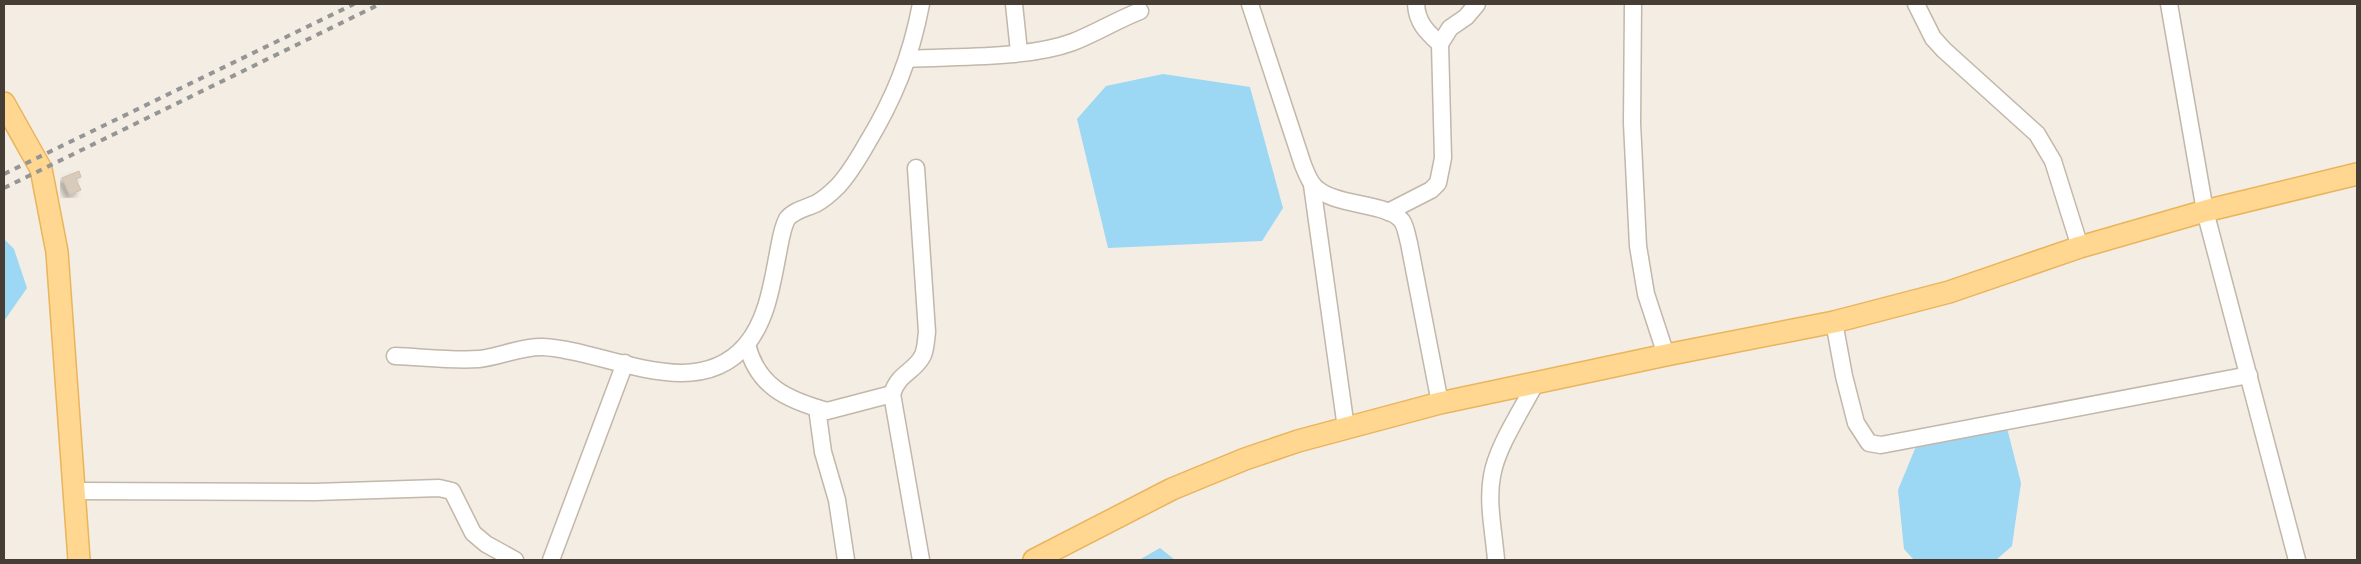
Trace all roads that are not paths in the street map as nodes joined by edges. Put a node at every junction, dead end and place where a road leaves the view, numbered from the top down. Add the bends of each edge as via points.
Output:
1 (922, 4) edge
2 (1014, 4) edge
3 (1250, 4) edge
4 (1416, 4) edge
5 (1477, 4) edge
6 (1633, 4) edge
7 (1916, 4) edge
8 (2169, 4) edge
9 (1140, 11) dead end
10 (1440, 44) junction
11 (1020, 52) junction
12 (908, 59) junction
13 (4, 103) edge
14 (916, 168) dead end
15 (2357, 174) edge
16 (1312, 185) junction
17 (2205, 211) junction
18 (1388, 212) junction
19 (2080, 247) junction
20 (1834, 322) junction
21 (747, 344) junction
22 (1666, 355) junction
23 (395, 356) dead end
24 (624, 363) junction
25 (2248, 375) junction
26 (1536, 382) junction
27 (892, 394) junction
28 (1440, 403) junction
29 (817, 408) junction
30 (1346, 428) junction
31 (76, 491) junction
32 (80, 560) edge
33 (515, 560) edge
34 (551, 560) edge
35 (846, 560) edge
36 (921, 560) edge
37 (1034, 560) edge
38 (1496, 560) edge
39 (2297, 560) edge

1 - 12 street
2 - 11 street
3 - 16 street
4 - 10 street via 1423,28
5 - 10 street via 1450,28
6 - 22 street via 1632,124 1638,246 1646,294
7 - 19 street via 1933,38 1944,50 2037,134 2053,161
8 - 17 street
9 - 11 street via 1072,42
10 - 18 street via 1441,174 1431,190
11 - 12 street
12 - 21 street via 894,95 852,168 838,186 787,219 769,299
13 - 31 main road via 42,170 54,231
14 - 27 street via 926,346 923,356 895,383
15 - 17 main road
16 - 18 street via 1333,198
16 - 30 street
17 - 19 main road
17 - 25 street
18 - 28 street via 1402,221 1409,243
19 - 20 main road via 1949,292
20 - 22 main road
20 - 25 street via 1856,424 1869,443 1881,445
21 - 24 street via 732,360 682,374
21 - 29 street via 751,361 762,378 786,397
22 - 26 main road
23 - 24 street via 479,359 540,347 583,352
24 - 34 street
25 - 39 street
26 - 28 main road
26 - 38 street via 1496,459 1491,477
27 - 29 street via 827,411
27 - 36 street
28 - 30 main road
29 - 35 street
30 - 37 main road via 1298,441 1207,474
31 - 32 main road
31 - 33 street via 315,492 439,488 452,491 473,534

